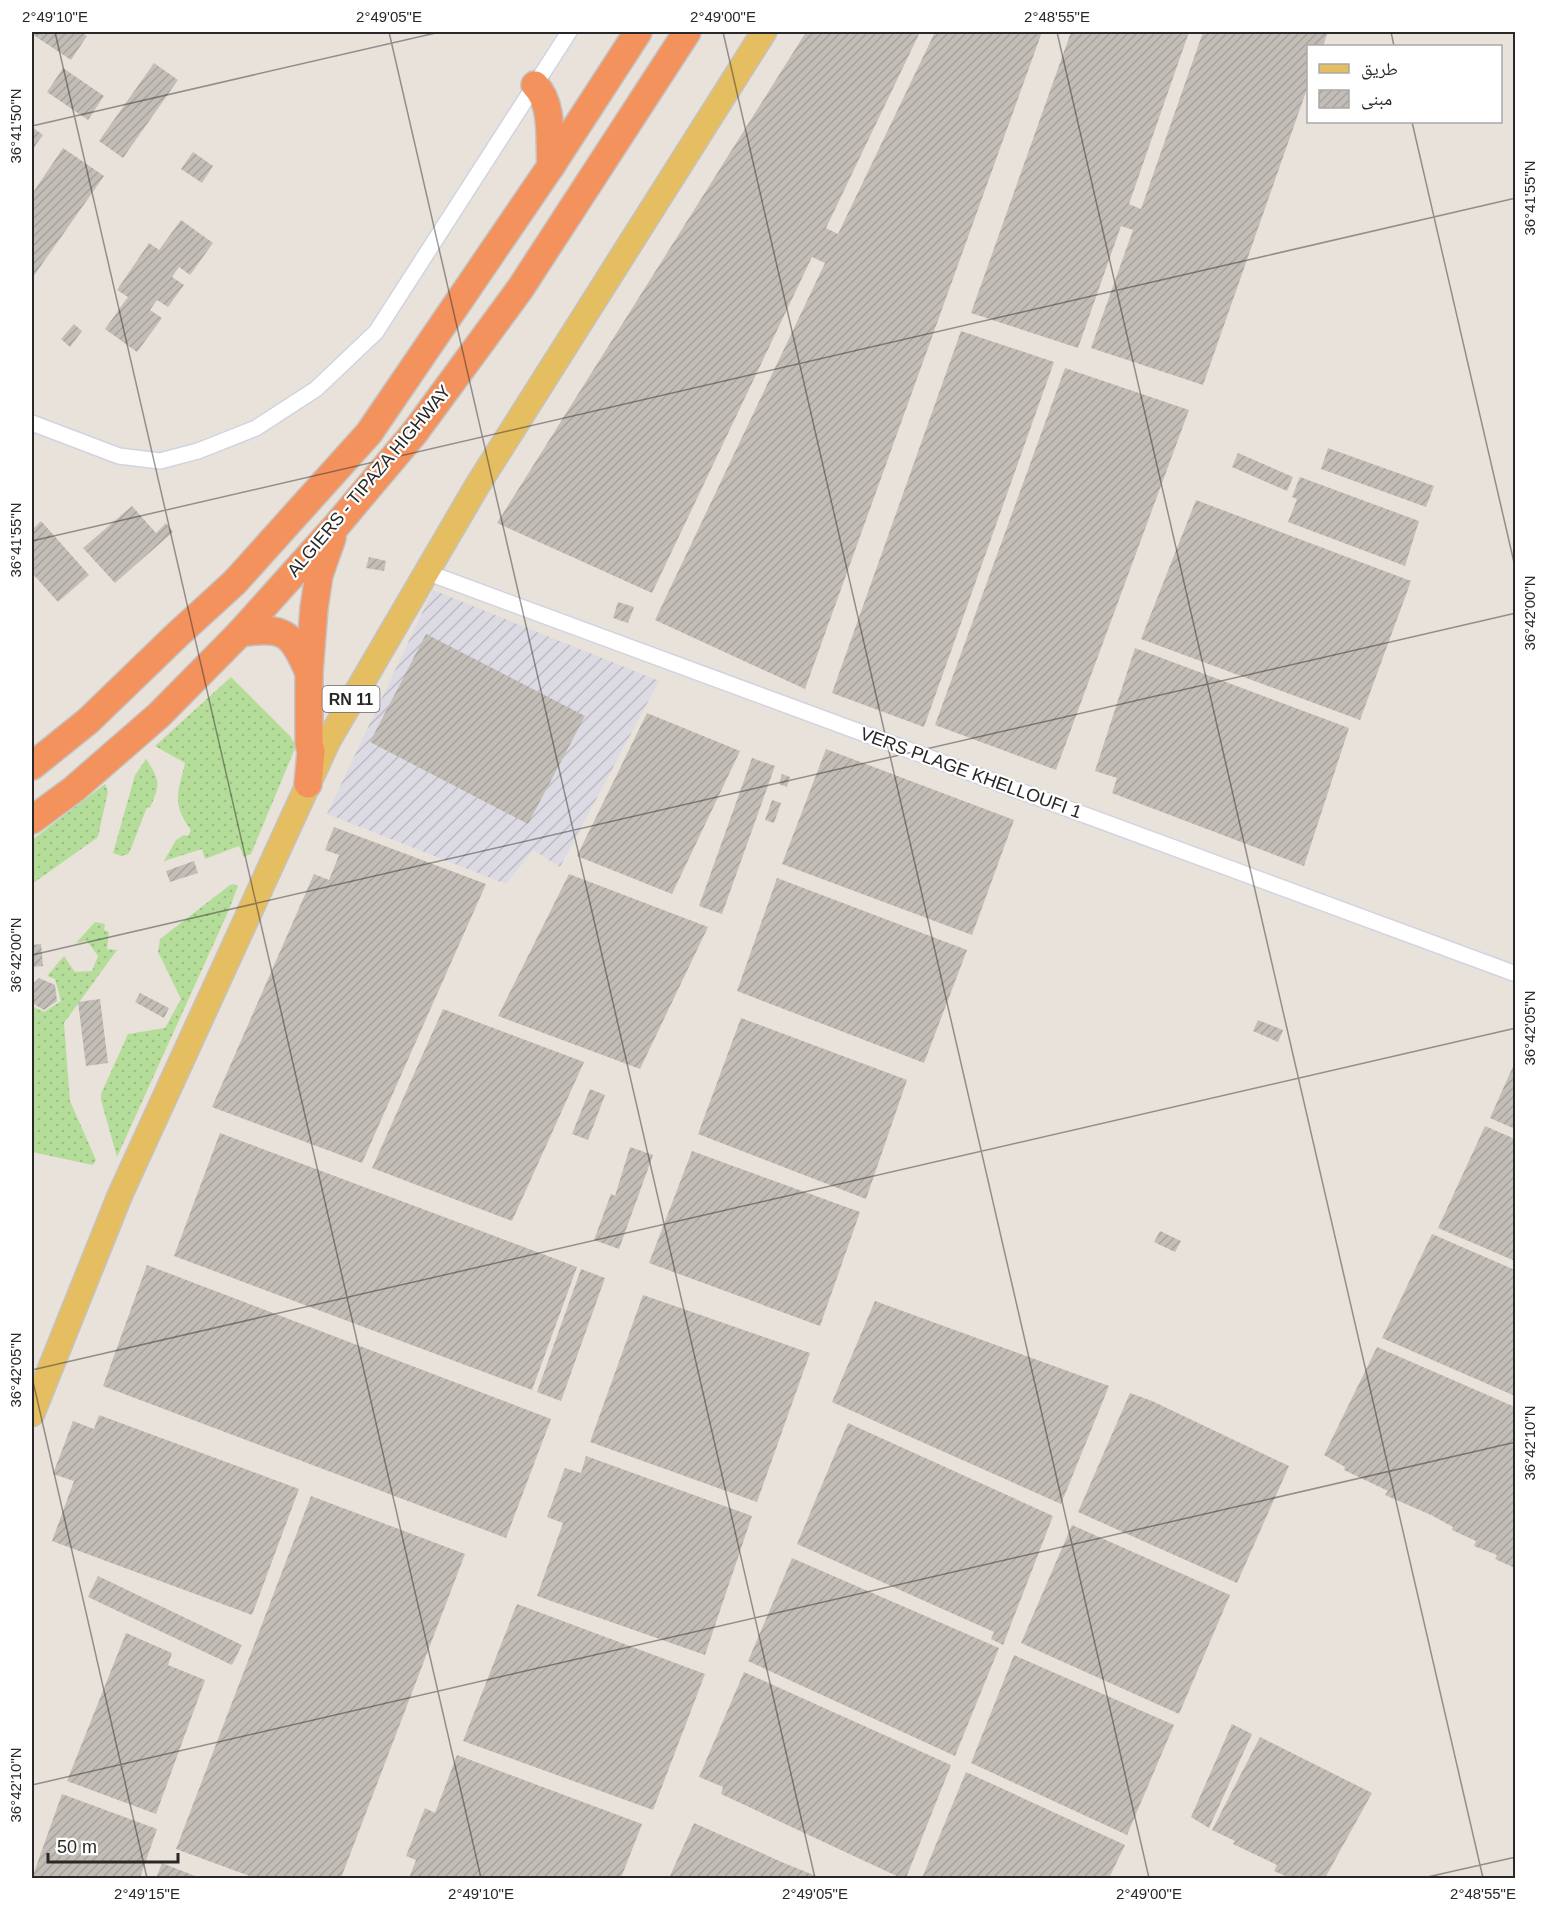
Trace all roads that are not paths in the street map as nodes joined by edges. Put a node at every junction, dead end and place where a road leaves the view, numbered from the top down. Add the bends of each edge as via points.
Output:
1 (569, 32) edge
2 (638, 32) edge
3 (687, 32) edge
4 (764, 32) edge
5 (535, 85) junction
6 (551, 166) junction
7 (32, 423) edge
8 (336, 526) junction
9 (426, 572) junction
10 (240, 633) junction
11 (309, 673) junction
12 (32, 766) edge
13 (308, 784) junction
14 (32, 820) edge
15 (1515, 974) edge
16 (32, 1414) edge

1 - 5 street
2 - 6 highway, ALGIERS - TIPAZA HIGHWAY
3 - 8 highway, ALGIERS - TIPAZA HIGHWAY via 520,289 415,432
4 - 9 main road, RN 11
5 - 6 highway via 546,105
5 - 7 street via 376,332 316,389 256,428 160,461 119,456
6 - 12 highway, ALGIERS - TIPAZA HIGHWAY via 369,433 236,582 88,721
8 - 10 highway, ALGIERS - TIPAZA HIGHWAY
8 - 11 highway via 316,592
9 - 13 main road, RN 11 via 350,702
9 - 15 street, VERS PLAGE KHELLOUFI 1
10 - 11 highway via 280,632 296,644
10 - 14 highway, ALGIERS - TIPAZA HIGHWAY via 159,715
11 - 13 highway
13 - 16 main road, RN 11 via 120,1195

